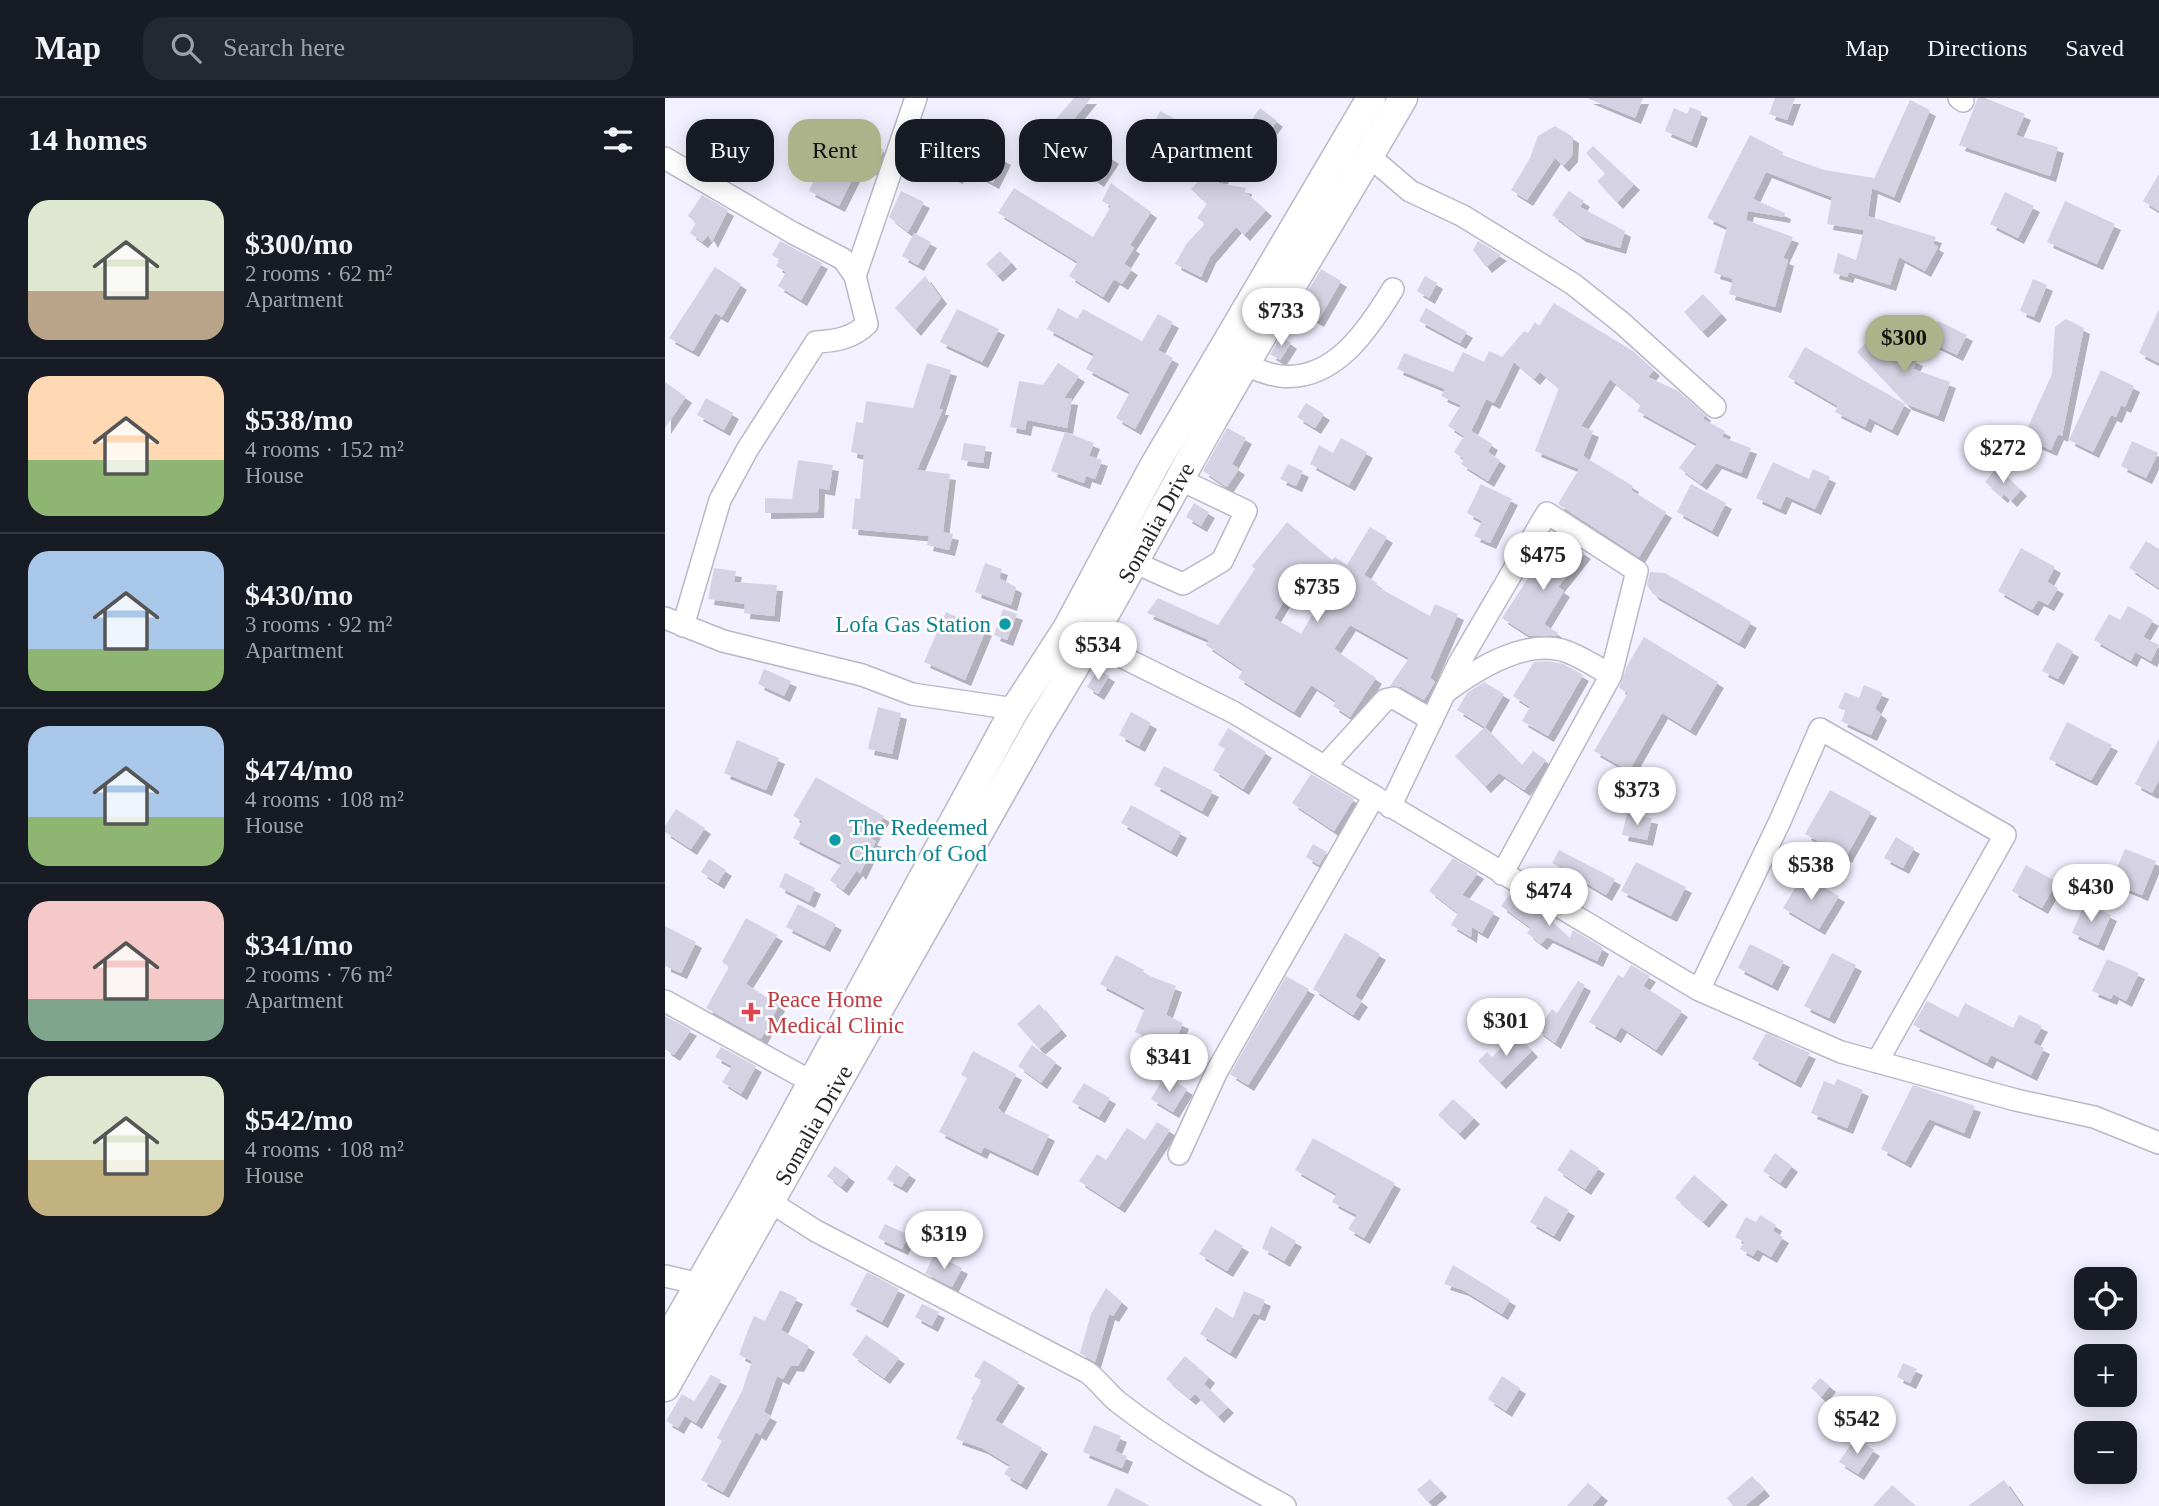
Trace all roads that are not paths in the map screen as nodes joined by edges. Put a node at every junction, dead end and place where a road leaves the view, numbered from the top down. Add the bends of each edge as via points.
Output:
1 (916, 98) edge
2 (1371, 98) edge
3 (1403, 98) edge
4 (1369, 156) junction
5 (665, 158) edge
6 (855, 275) junction
7 (1393, 289) dead end
8 (1244, 365) junction
9 (1715, 407) dead end
10 (1179, 479) junction
11 (1121, 556) junction
12 (674, 622) edge
13 (1067, 629) junction
14 (1091, 642) junction
15 (1611, 675) junction
16 (1443, 694) junction
17 (1015, 709) junction
18 (1432, 720) junction
19 (1325, 766) junction
20 (1382, 803) junction
21 (1502, 874) junction
22 (1699, 990) junction
23 (665, 1001) edge
24 (1877, 1062) junction
25 (812, 1082) junction
26 (2159, 1143) edge
27 (1179, 1154) dead end
28 (762, 1196) junction
29 (665, 1276) edge
30 (700, 1284) junction
31 (665, 1344) edge
32 (665, 1387) edge
33 (1285, 1506) edge

1 - 6 street
2 - 11 main road, Somalia Drive via 1219,351
3 - 4 main road, Somalia Drive
4 - 8 main road, Somalia Drive
4 - 9 street via 1410,191 1464,216 1573,284
5 - 6 street via 842,259
6 - 12 street via 867,324 848,337 816,342 747,450 716,510
7 - 8 street via 1373,322 1328,368 1301,377 1277,376
8 - 10 main road, Somalia Drive
10 - 11 main road, Somalia Drive
10 - 11 street via 1246,511 1222,561 1182,584
11 - 13 main road, Somalia Drive
11 - 14 main road, Somalia Drive
12 - 17 street via 723,641 862,676 912,694
13 - 14 street
13 - 17 main road, Somalia Drive
14 - 19 street via 1233,712
14 - 28 main road, Somalia Drive
15 - 16 street via 1561,650 1523,651 1502,657
15 - 16 street via 1637,571 1547,513
15 - 21 street
16 - 18 street
17 - 25 main road, Somalia Drive
18 - 19 street via 1394,698 1385,700
18 - 20 street
19 - 20 street
20 - 21 street
20 - 27 street via 1217,1071
21 - 22 street
22 - 24 street via 1841,1052
22 - 24 street via 1820,729 2005,835
23 - 25 street
24 - 26 street via 2094,1117
25 - 28 main road, Somalia Drive
28 - 30 main road, Somalia Drive
28 - 32 main road, Somalia Drive
28 - 33 street via 816,1231 1087,1372 1116,1401 1144,1420
29 - 30 street
30 - 31 main road, Somalia Drive

